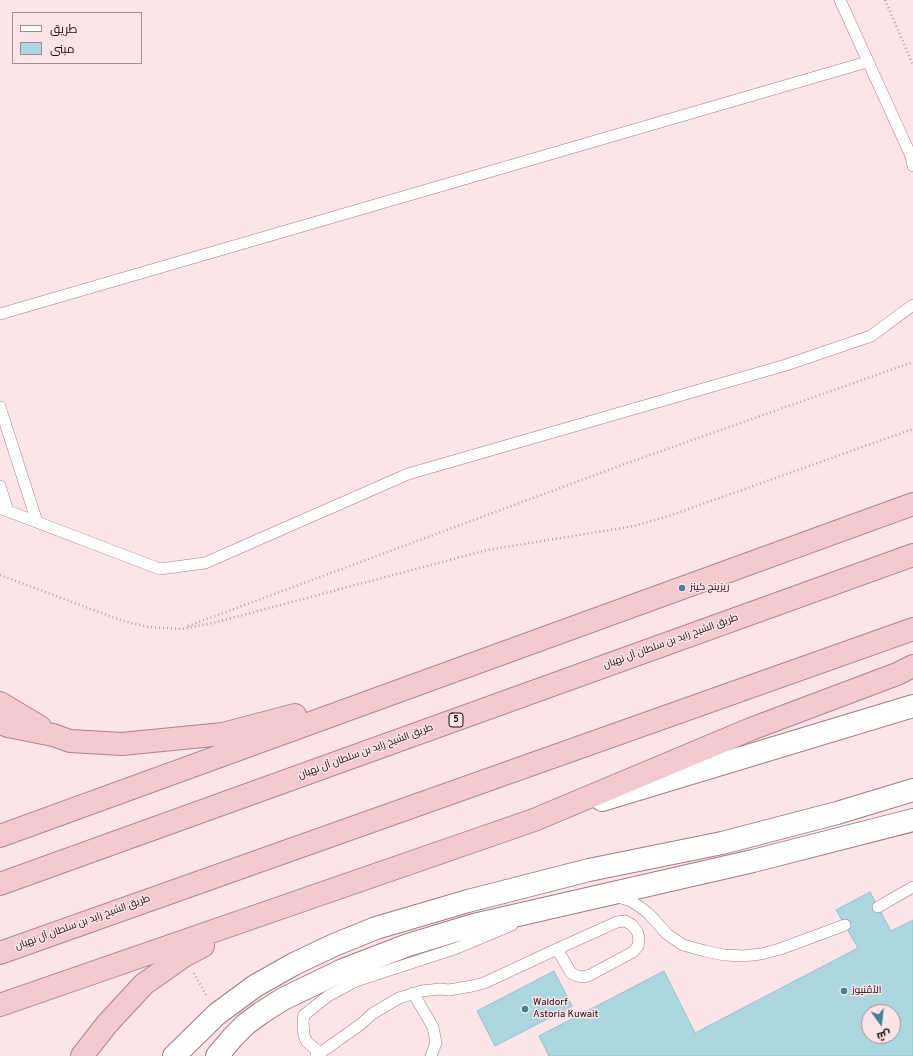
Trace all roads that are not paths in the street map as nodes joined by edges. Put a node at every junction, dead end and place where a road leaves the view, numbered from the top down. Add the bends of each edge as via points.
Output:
1 (840, 0) edge
2 (868, 62) junction
3 (913, 166) edge
4 (913, 305) edge
5 (0, 314) edge
6 (0, 407) edge
7 (0, 486) edge
8 (907, 505) edge
9 (4, 509) edge
10 (37, 522) junction
11 (913, 555) edge
12 (913, 629) edge
13 (913, 666) edge
14 (424, 682) junction
15 (0, 704) edge
16 (913, 706) edge
17 (0, 723) edge
18 (53, 735) junction
19 (192, 766) junction
20 (913, 790) edge
21 (534, 820) junction
22 (913, 820) edge
23 (0, 836) edge
24 (0, 849) edge
25 (0, 884) edge
26 (913, 887) edge
27 (333, 890) junction
28 (609, 895) junction
29 (878, 907) dead end
30 (540, 909) junction
31 (845, 925) dead end
32 (557, 949) junction
33 (0, 953) edge
34 (413, 993) junction
35 (0, 1005) edge
36 (318, 1055) edge
37 (82, 1056) edge
38 (174, 1056) edge
39 (217, 1056) edge
40 (431, 1056) edge

1 - 2 lane
2 - 3 lane via 911,156
2 - 5 lane
4 - 10 lane via 871,336 786,365 408,474 205,563 160,569
6 - 10 lane
7 - 9 lane
8 - 14 highway
9 - 10 lane
11 - 25 highway, طريق الشيخ زايد بن سلطان آل نهيان / 5
12 - 33 highway, طريق الشيخ زايد بن سلطان آل نهيان
13 - 21 highway via 751,729
14 - 18 highway via 223,734 122,744 70,741
14 - 19 highway
15 - 18 highway
16 - 21 street
17 - 18 highway
19 - 23 highway
19 - 24 highway
20 - 38 street via 838,813 722,843 590,870 376,928 294,964 256,986 217,1014
21 - 27 highway
22 - 28 street
26 - 29 lane
27 - 35 highway
27 - 37 highway via 222,936 184,956 144,984
28 - 30 street
28 - 31 lane via 631,901 640,907 667,934 683,945 724,955 761,954
30 - 36 lane via 478,940 356,981 328,996 304,1015 304,1036
30 - 39 street via 441,934 343,970 283,999 261,1013 233,1037
32 - 32 lane via 617,922 625,921 632,925 639,938 638,946 633,952 584,977 571,973
32 - 34 lane via 472,986
34 - 36 lane via 398,998 372,1014
34 - 40 lane via 433,1027 436,1043

